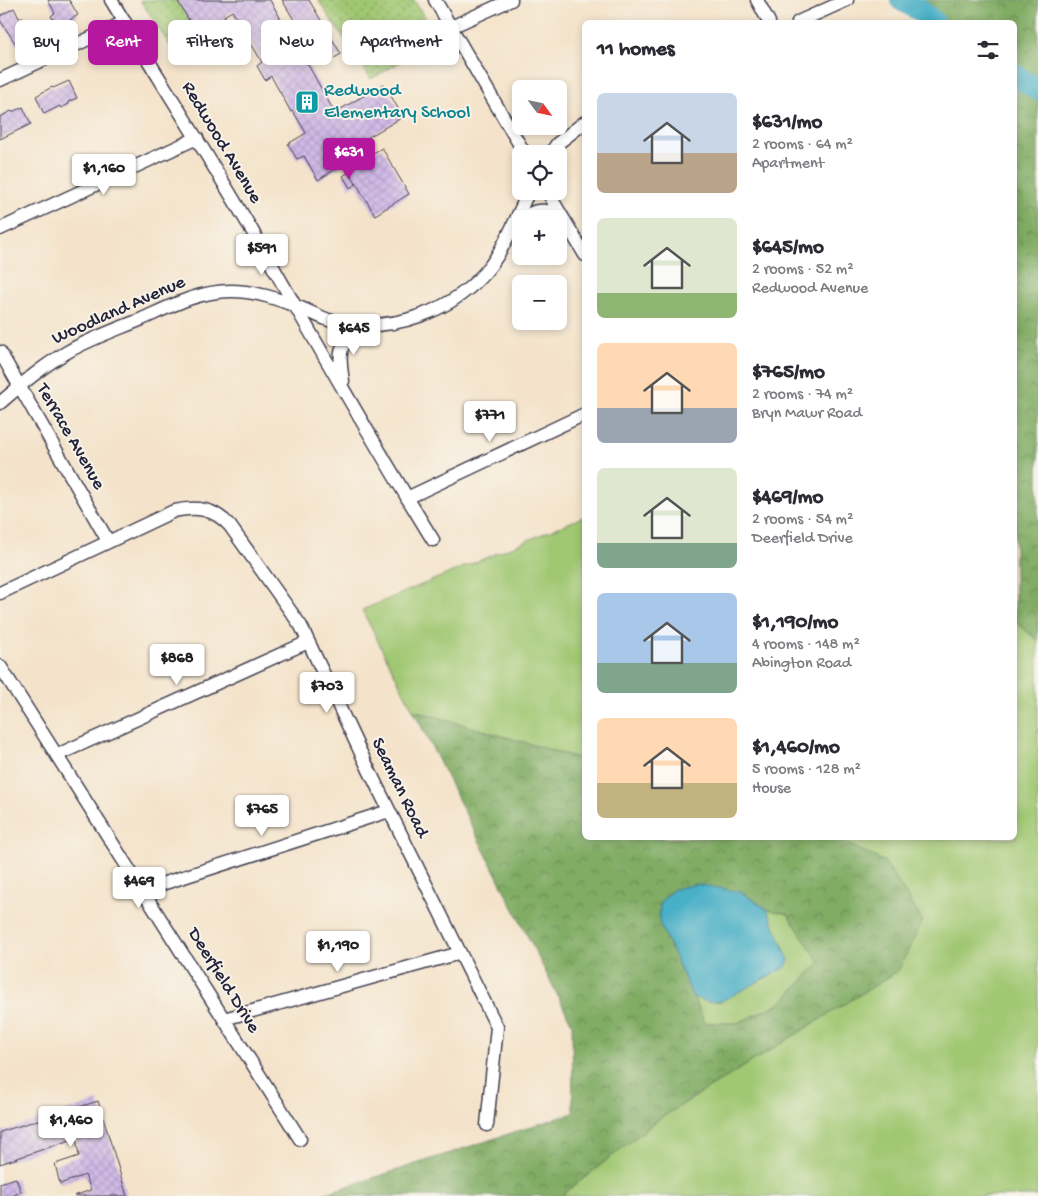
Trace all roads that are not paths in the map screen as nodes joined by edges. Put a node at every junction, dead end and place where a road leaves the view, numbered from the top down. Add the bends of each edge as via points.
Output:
1 (111, 0) edge
2 (435, 0) edge
3 (511, 0) edge
4 (757, 0) edge
5 (847, 0) edge
6 (124, 20) edge
7 (447, 20) edge
8 (768, 20) edge
9 (802, 20) edge
10 (459, 23) edge
11 (88, 39) edge
12 (459, 41) edge
13 (152, 65) edge
14 (0, 80) edge
15 (582, 124) edge
16 (197, 138) junction
17 (520, 145) edge
18 (556, 145) edge
19 (567, 224) edge
20 (512, 226) edge
21 (0, 229) edge
22 (582, 249) edge
23 (293, 305) junction
24 (369, 324) junction
25 (0, 352) edge
26 (19, 386) junction
27 (344, 388) junction
28 (0, 403) edge
29 (582, 415) edge
30 (407, 498) junction
31 (433, 540) dead end
32 (108, 541) junction
33 (0, 593) edge
34 (308, 642) junction
35 (0, 666) edge
36 (57, 755) junction
37 (389, 811) junction
38 (143, 890) junction
39 (460, 953) junction
40 (224, 1019) junction
41 (487, 1125) dead end
42 (300, 1139) dead end

1 - 6 street, Redwood Avenue
2 - 7 street
3 - 10 street
4 - 8 street
5 - 9 street
11 - 14 street
12 - 17 street
13 - 16 street, Redwood Avenue
15 - 18 street
16 - 21 street
16 - 23 street, Redwood Avenue
19 - 22 street
20 - 24 street, Woodland Avenue via 492,264 468,290 421,316 387,324
23 - 24 street, Woodland Avenue via 330,320
23 - 26 street, Woodland Avenue via 258,293 208,292 71,350
23 - 27 street, Redwood Avenue
24 - 27 street via 353,333 342,345 339,360
25 - 26 street, Terrace Avenue
26 - 28 street, Woodland Avenue
26 - 32 street, Terrace Avenue
27 - 30 street, Redwood Avenue
29 - 30 street
30 - 31 street, Redwood Avenue
32 - 33 street, Seaman Road
32 - 34 street, Seaman Road via 174,511 189,507 209,510 230,526 301,626
34 - 36 street
34 - 37 street, Seaman Road
35 - 36 street, Deerfield Drive
36 - 38 street, Deerfield Drive
37 - 38 street
37 - 39 street, Seaman Road
38 - 40 street, Deerfield Drive
39 - 40 street
39 - 41 street, Seaman Road via 497,1028
40 - 42 street, Deerfield Drive

